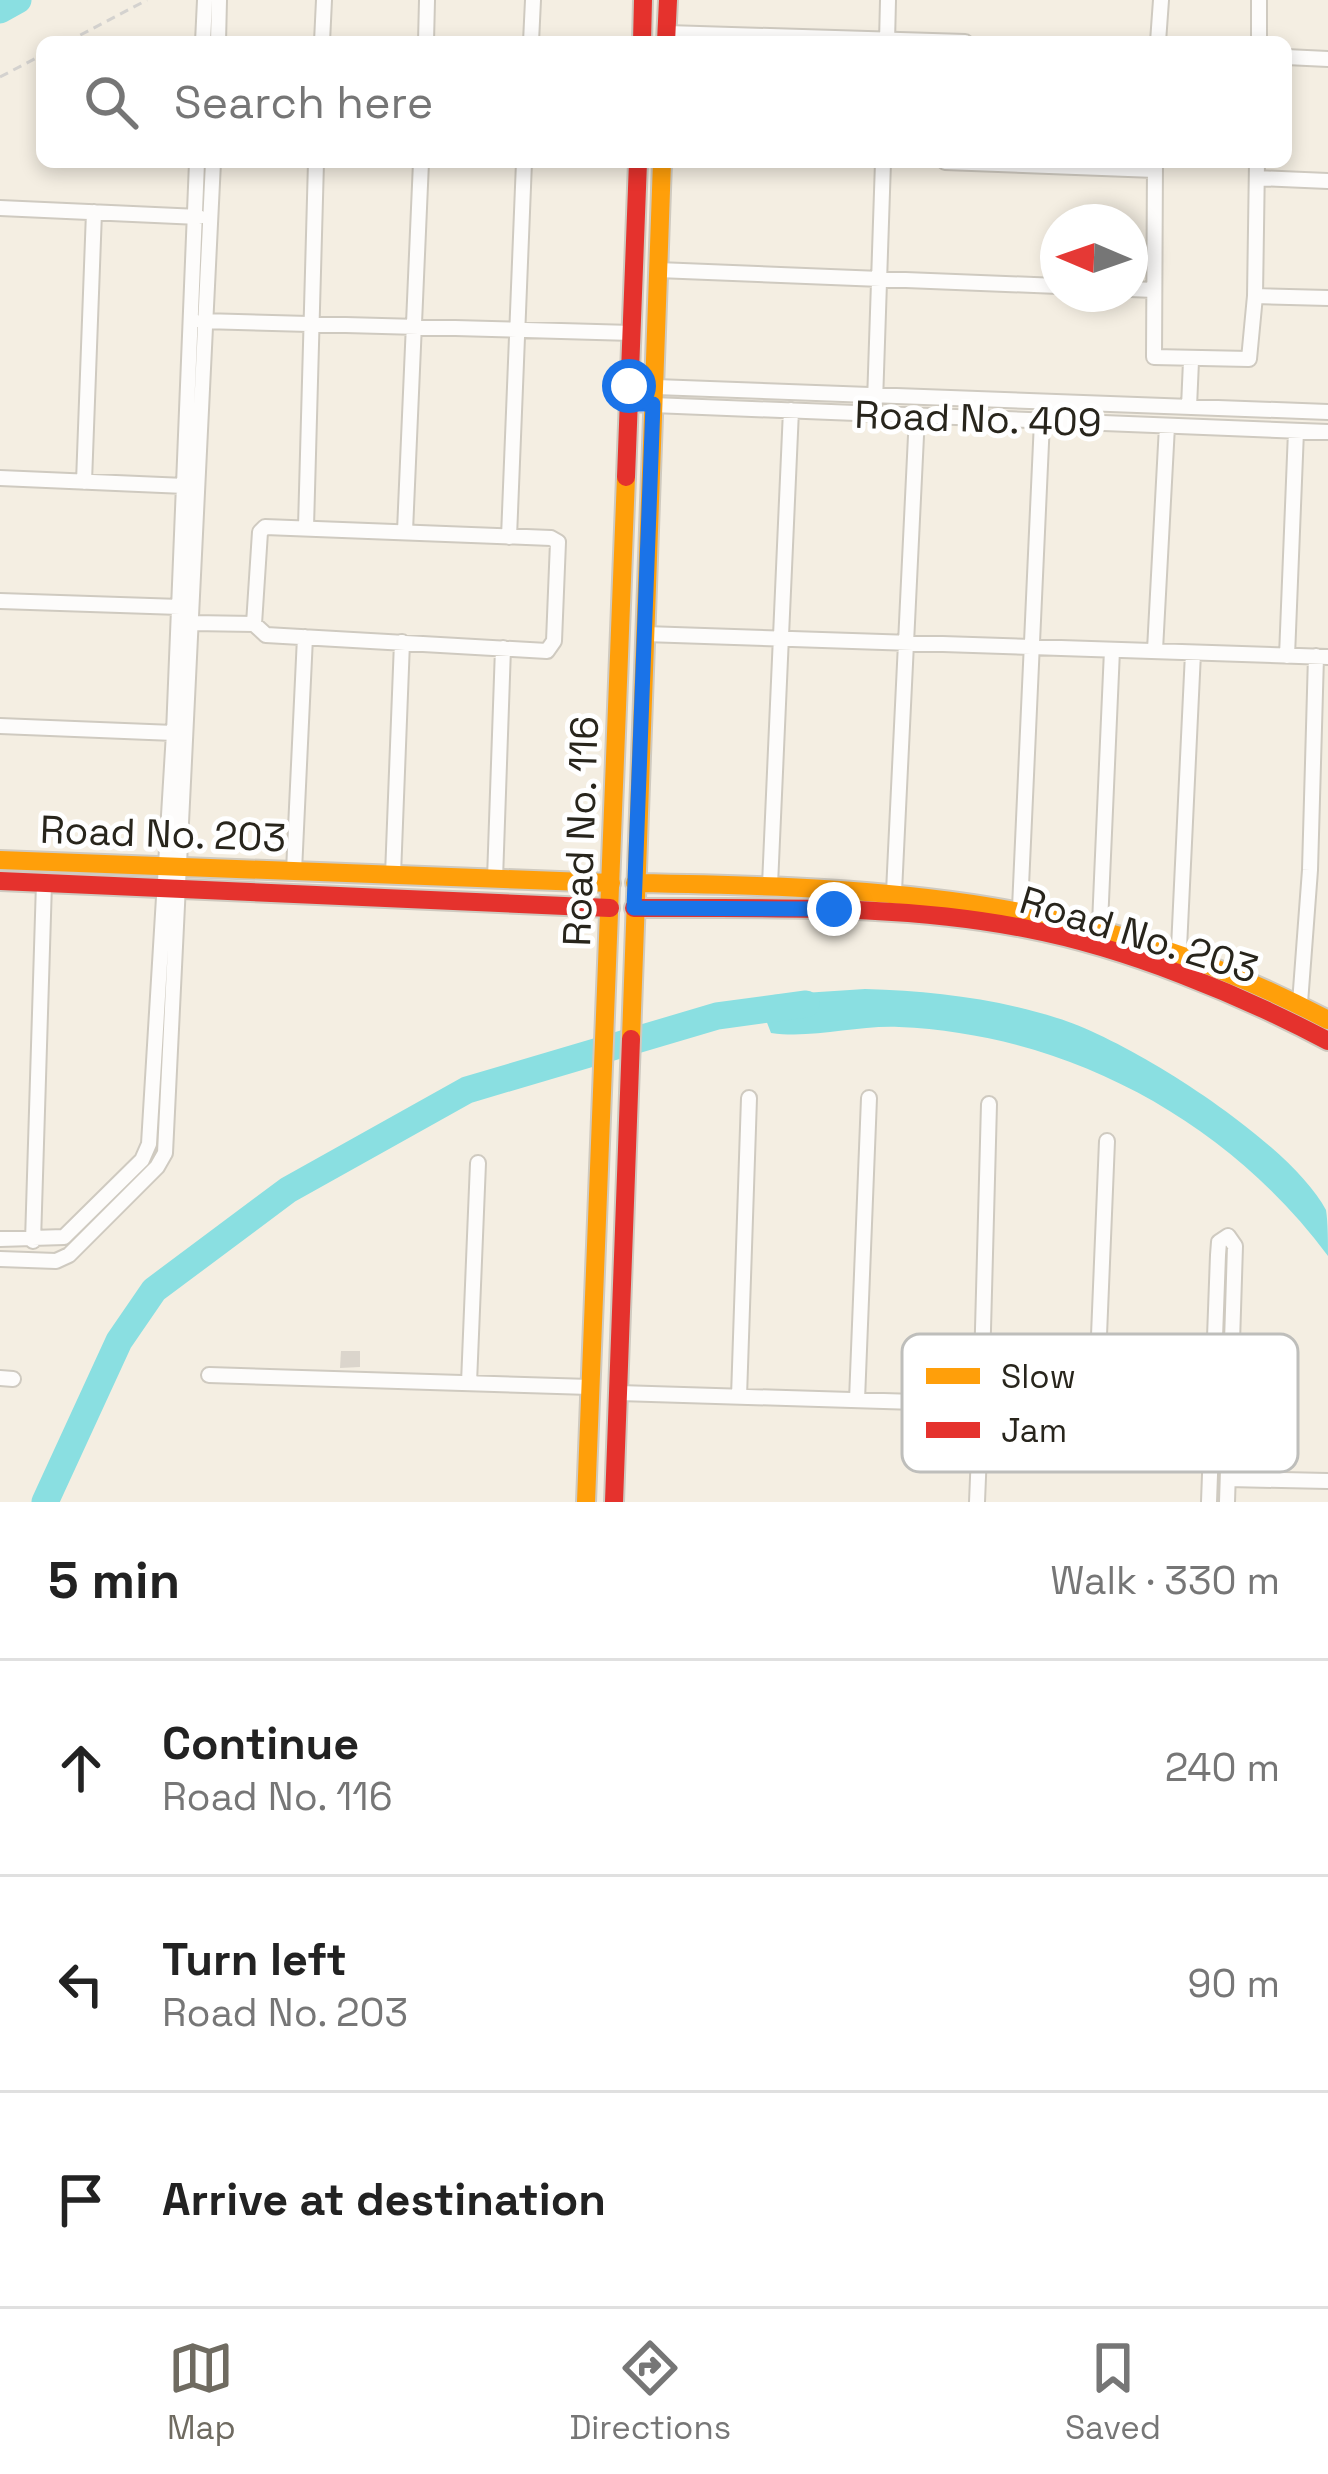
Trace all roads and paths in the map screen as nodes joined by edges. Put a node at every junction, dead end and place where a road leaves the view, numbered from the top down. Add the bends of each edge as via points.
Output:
1 (147, 0) edge
2 (205, 0) edge
3 (219, 0) edge
4 (324, 0) edge
5 (428, 0) edge
6 (533, 0) edge
7 (643, 0) edge
8 (668, 0) edge
9 (888, 0) edge
10 (1161, 0) edge
11 (1259, 0) edge
12 (78, 36) edge
13 (203, 36) edge
14 (218, 36) edge
15 (322, 36) edge
16 (426, 36) edge
17 (530, 36) edge
18 (642, 36) edge
19 (666, 36) edge
20 (887, 36) edge
21 (1158, 36) edge
22 (1259, 36) edge
23 (1292, 57) edge
24 (36, 58) edge
25 (1328, 59) edge
26 (0, 77) edge
27 (198, 168) edge
28 (212, 168) edge
29 (316, 168) edge
30 (421, 168) edge
31 (524, 168) edge
32 (638, 168) edge
33 (662, 168) edge
34 (883, 168) edge
35 (1155, 168) edge
36 (1257, 170) edge
37 (1328, 181) edge
38 (0, 208) edge
39 (94, 212) junction
40 (203, 218) junction
41 (658, 270) junction
42 (879, 279) junction
43 (1040, 285) edge
44 (1148, 290) edge
45 (1154, 290) junction
46 (1255, 296) junction
47 (1328, 298) edge
48 (198, 321) junction
49 (308, 322) junction
50 (414, 327) junction
51 (514, 331) junction
52 (632, 333) junction
53 (1191, 361) junction
54 (629, 395) junction
55 (875, 395) junction
56 (653, 396) junction
57 (1189, 407) junction
58 (791, 410) junction
59 (1328, 412) edge
60 (874, 414) junction
61 (917, 415) junction
62 (1042, 421) junction
63 (1166, 426) junction
64 (1296, 431) junction
65 (1328, 432) edge
66 (0, 478) edge
67 (84, 482) junction
68 (185, 486) junction
69 (306, 527) junction
70 (405, 531) junction
71 (509, 537) junction
72 (0, 601) edge
73 (180, 607) junction
74 (192, 623) junction
75 (254, 624) junction
76 (645, 634) junction
77 (305, 637) junction
78 (778, 638) junction
79 (906, 641) junction
80 (402, 642) junction
81 (503, 648) junction
82 (1034, 650) junction
83 (1112, 650) junction
84 (1155, 650) junction
85 (1193, 653) junction
86 (1286, 656) junction
87 (1322, 657) edge
88 (0, 726) edge
89 (174, 733) junction
90 (0, 860) edge
91 (173, 866) junction
92 (294, 872) junction
93 (393, 875) junction
94 (494, 879) junction
95 (0, 881) edge
96 (44, 883) junction
97 (611, 883) junction
98 (635, 883) junction
99 (770, 885) junction
100 (170, 890) junction
101 (894, 892) junction
102 (610, 908) junction
103 (634, 908) junction
104 (1020, 908) junction
105 (1100, 924) junction
106 (1179, 948) junction
107 (1300, 1003) junction
108 (1328, 1020) edge
109 (1328, 1041) edge
110 (749, 1098) dead end
111 (868, 1098) dead end
112 (989, 1104) dead end
113 (1107, 1141) dead end
114 (478, 1163) dead end
115 (0, 1239) edge
116 (33, 1240) junction
117 (0, 1259) edge
118 (983, 1334) edge
119 (1099, 1334) edge
120 (1216, 1334) edge
121 (1232, 1334) edge
122 (209, 1375) dead end
123 (470, 1384) junction
124 (590, 1387) junction
125 (619, 1393) junction
126 (739, 1396) junction
127 (857, 1400) junction
128 (902, 1401) edge
129 (978, 1472) edge
130 (1211, 1472) edge
131 (1228, 1472) edge
132 (1228, 1479) junction
133 (1328, 1481) edge
134 (586, 1502) edge
135 (614, 1502) edge
136 (977, 1502) edge
137 (1210, 1502) edge
138 (1227, 1502) edge

1 - 12 path
2 - 13 street
3 - 14 street
4 - 15 street
5 - 16 street
6 - 17 street
7 - 18 street
8 - 19 street
9 - 20 street
10 - 21 street
11 - 22 street
23 - 25 street
24 - 26 path
27 - 40 street
28 - 40 street
29 - 49 street
30 - 50 street
31 - 51 street
32 - 52 street, Road No. 116
33 - 41 street, Road No. 116
34 - 42 street
35 - 45 street
36 - 37 street
36 - 46 street
38 - 39 street
39 - 40 street
39 - 67 street
40 - 48 street
41 - 42 street
41 - 56 street, Road No. 116
42 - 43 street
42 - 55 street
44 - 45 street
45 - 53 street via 1154,357
46 - 47 street
46 - 53 street via 1249,359
48 - 49 street
48 - 68 street
48 - 74 street
49 - 50 street
49 - 69 street
50 - 51 street
50 - 70 street
51 - 52 street
51 - 71 street
52 - 54 street, Road No. 116
53 - 57 street
54 - 56 street, Road No. 409
54 - 97 street, Road No. 116
55 - 56 street, Road No. 409
55 - 57 street, Road No. 409
55 - 60 street
56 - 58 street, Road No. 409
56 - 76 street, Road No. 116
57 - 59 street, Road No. 409
58 - 60 street, Road No. 409
58 - 78 street
60 - 61 street, Road No. 409
61 - 62 street, Road No. 409
61 - 79 street
62 - 63 street, Road No. 409
62 - 82 street
63 - 64 street, Road No. 409
63 - 84 street
64 - 65 street, Road No. 409
64 - 86 street
66 - 67 street
67 - 68 street
68 - 73 street
69 - 70 street
69 - 75 street via 261,528
70 - 71 street
71 - 81 street via 558,542 554,641 548,651
72 - 73 street
73 - 89 street
74 - 75 street
74 - 91 street
75 - 77 street via 259,633
76 - 78 street
76 - 98 street, Road No. 116
77 - 80 street
77 - 92 street
78 - 79 street
78 - 99 street
79 - 82 street
79 - 101 street
80 - 81 street
80 - 93 street
81 - 94 street
82 - 83 street
82 - 104 street
83 - 84 street
83 - 105 street
84 - 85 street
85 - 86 street
85 - 106 street
86 - 87 street
87 - 107 street
88 - 89 street
89 - 91 street
90 - 91 street, Road No. 203
91 - 92 street, Road No. 203
91 - 100 street
92 - 93 street, Road No. 203
93 - 94 street, Road No. 203
94 - 97 street, Road No. 203
95 - 96 street, Road No. 203
96 - 100 street, Road No. 203
96 - 116 street
97 - 102 street, Road No. 116
98 - 99 street
98 - 103 street, Road No. 116
99 - 101 street
100 - 102 street, Road No. 203
100 - 116 street via 146,1153 64,1237
100 - 117 street via 162,1161 69,1256
101 - 104 street
102 - 124 street, Road No. 116
103 - 109 street, Road No. 203 via 834,909 1030,929 1243,996
103 - 125 street, Road No. 116
104 - 105 street
105 - 106 street
106 - 107 street
107 - 108 street
110 - 126 street
111 - 127 street
112 - 118 street
113 - 119 street
114 - 123 street
115 - 116 street
120 - 121 street via 1219,1241 1228,1236
122 - 123 street
123 - 124 street
124 - 134 street, Road No. 116
125 - 126 street
125 - 135 street, Road No. 116
126 - 127 street
127 - 128 street
129 - 136 street
130 - 137 street
131 - 132 street
132 - 133 street
132 - 138 street

